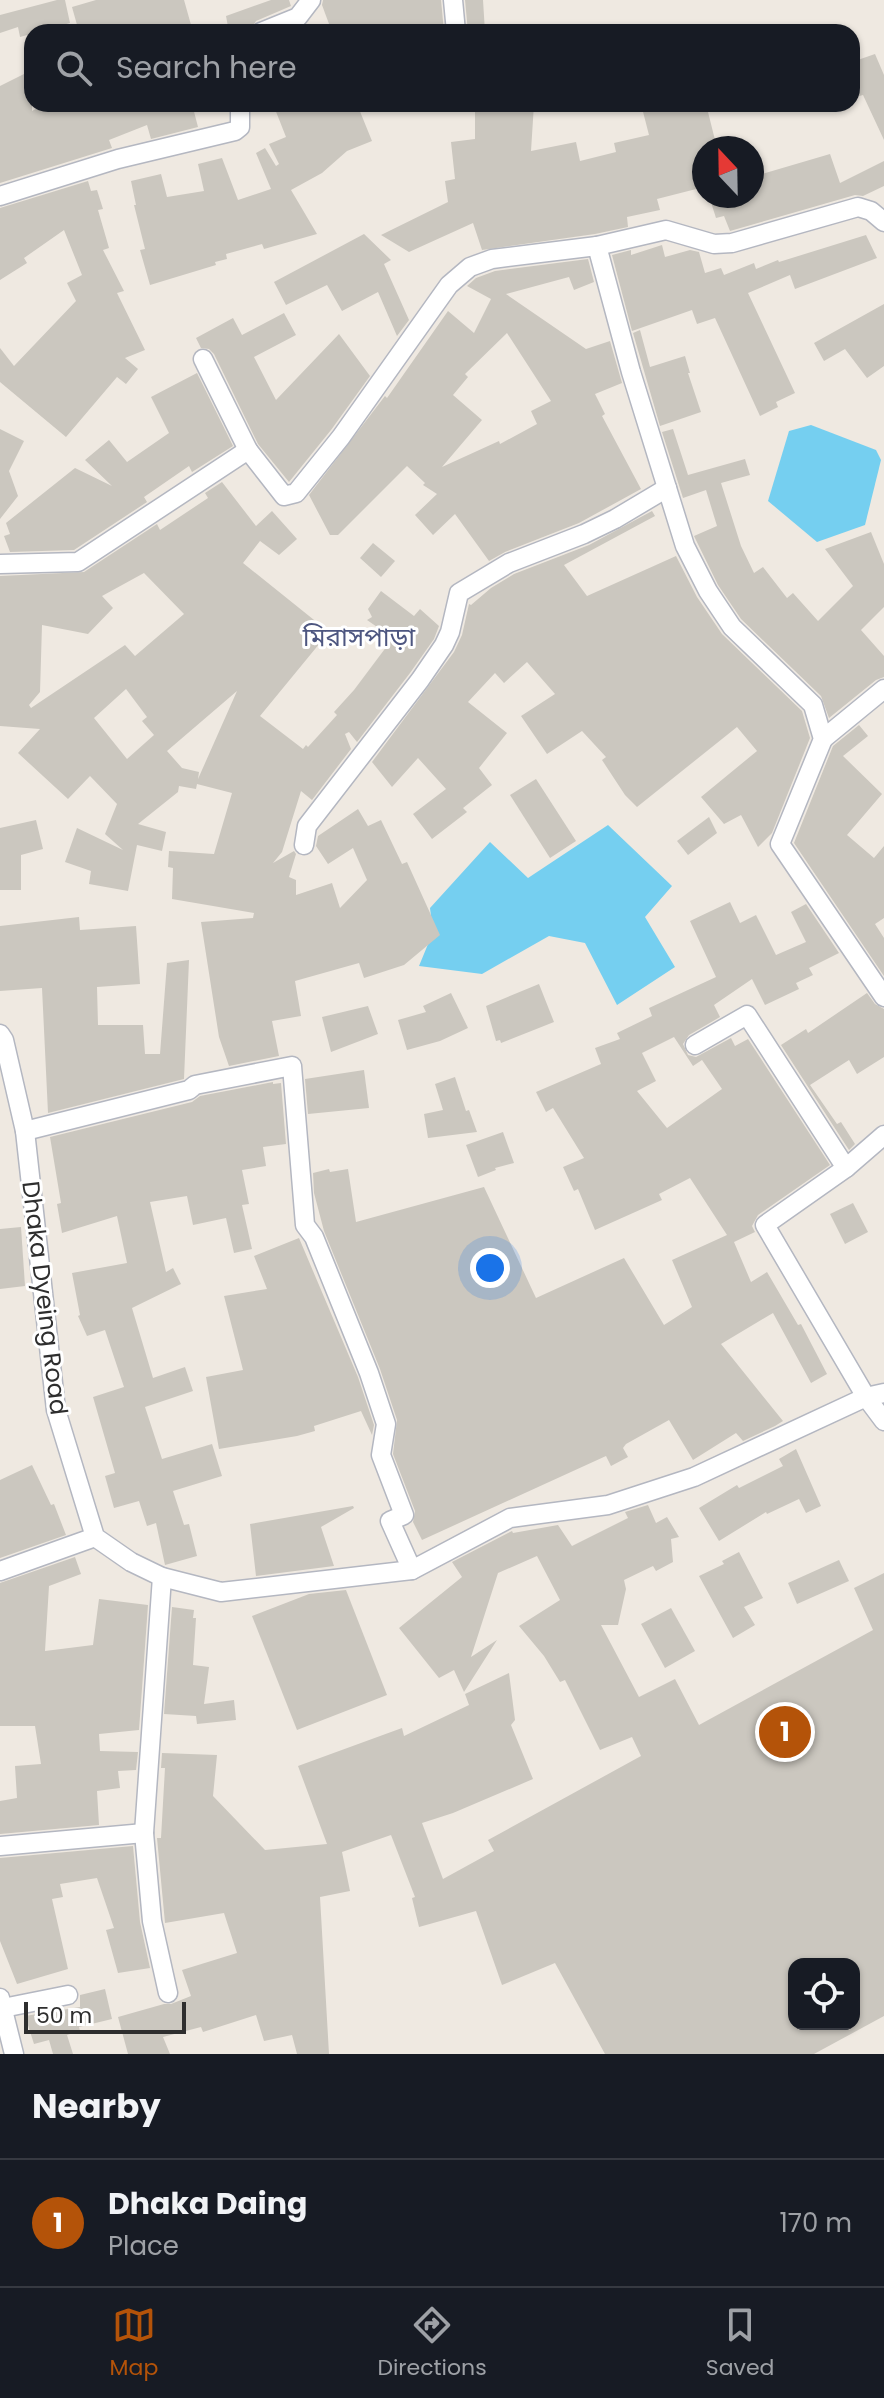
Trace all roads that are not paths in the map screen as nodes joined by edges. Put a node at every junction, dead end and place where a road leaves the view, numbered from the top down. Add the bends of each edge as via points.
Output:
1 (311, 0) edge
2 (453, 0) edge
3 (281, 24) edge
4 (455, 24) edge
5 (241, 112) edge
6 (0, 196) edge
7 (884, 222) edge
8 (597, 246) junction
9 (203, 359) dead end
10 (248, 450) junction
11 (667, 488) junction
12 (0, 564) edge
13 (884, 689) edge
14 (823, 739) junction
15 (304, 845) dead end
16 (884, 997) edge
17 (0, 1034) edge
18 (695, 1045) dead end
19 (25, 1131) junction
20 (884, 1135) edge
21 (846, 1168) junction
22 (875, 1395) edge
23 (884, 1421) edge
24 (95, 1537) junction
25 (412, 1570) junction
26 (0, 1571) edge
27 (162, 1577) junction
28 (144, 1833) junction
29 (0, 1846) edge
30 (168, 1993) dead end
31 (68, 1995) dead end
32 (2, 2003) edge
33 (14, 2054) edge

1 - 3 street via 298,17
2 - 4 street
5 - 6 street via 235,131 118,159
7 - 8 street via 858,207 732,243 714,244 666,230
8 - 10 street via 492,259 459,276 296,493 284,496
8 - 11 street
9 - 10 street
10 - 12 street via 78,562
11 - 14 street via 685,546 708,591 732,627 813,705
11 - 15 street via 584,534 509,563 459,593 444,645 307,826
13 - 14 street
14 - 16 street via 780,844
17 - 19 street, Dhaka Dyeing Road
18 - 21 street via 747,1015
19 - 24 street, Dhaka Dyeing Road via 56,1410
19 - 25 street via 195,1085 292,1066 305,1225 386,1424 381,1455 404,1515 390,1521
20 - 21 street
21 - 22 street via 765,1225
22 - 23 street
22 - 25 street via 694,1477 608,1505 510,1518
24 - 26 street
24 - 27 street
25 - 27 street via 221,1592
27 - 28 street
28 - 29 street
28 - 30 street via 152,1921
31 - 32 street
32 - 33 street

